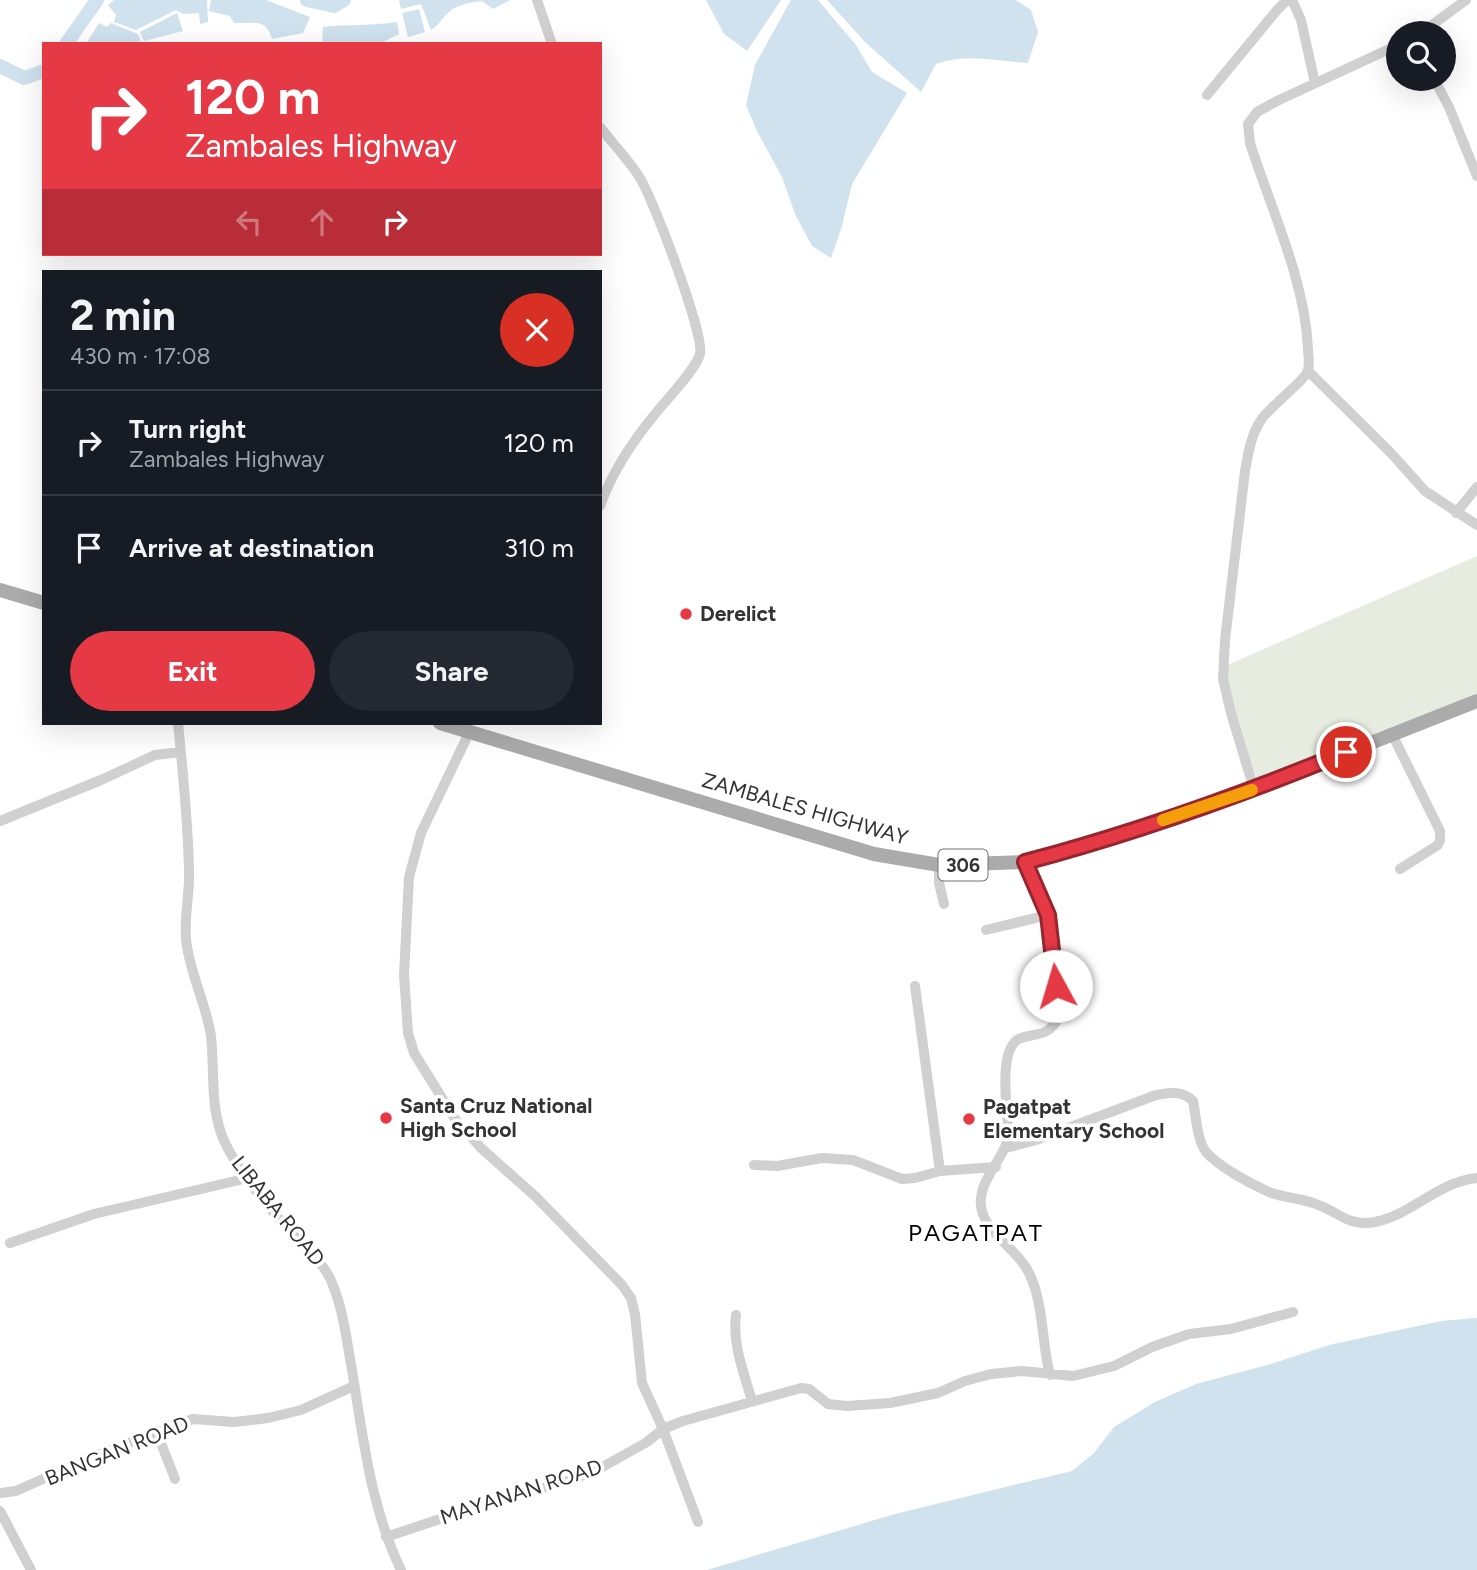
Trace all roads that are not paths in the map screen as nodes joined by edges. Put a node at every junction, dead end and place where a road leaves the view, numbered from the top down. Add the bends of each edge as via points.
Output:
1 (537, 0) edge
2 (1290, 0) edge
3 (1466, 0) edge
4 (1437, 21) edge
5 (551, 42) edge
6 (1386, 50) edge
7 (1315, 83) junction
8 (1440, 91) edge
9 (1208, 95) dead end
10 (602, 130) edge
11 (1477, 176) edge
12 (1308, 371) junction
13 (1477, 487) edge
14 (602, 502) edge
15 (1456, 513) junction
16 (1477, 525) edge
17 (0, 590) edge
18 (42, 602) edge
19 (1477, 701) edge
20 (178, 725) edge
21 (446, 725) edge
22 (468, 733) junction
23 (1392, 734) junction
24 (181, 752) junction
25 (1255, 789) junction
26 (0, 821) edge
27 (1025, 862) junction
28 (939, 865) junction
29 (1400, 869) dead end
30 (944, 904) dead end
31 (1048, 915) junction
32 (986, 930) dead end
33 (915, 986) dead end
34 (1006, 1148) junction
35 (754, 1165) dead end
36 (996, 1167) junction
37 (940, 1171) junction
38 (248, 1178) junction
39 (1477, 1178) edge
40 (10, 1243) dead end
41 (1293, 1312) dead end
42 (736, 1315) dead end
43 (1049, 1375) junction
44 (354, 1386) junction
45 (752, 1401) junction
46 (663, 1429) junction
47 (157, 1433) junction
48 (175, 1479) dead end
49 (0, 1493) edge
50 (0, 1511) edge
51 (698, 1522) dead end
52 (386, 1537) junction
53 (31, 1570) edge
54 (401, 1570) edge

1 - 5 street
2 - 7 street via 1301,20
2 - 9 street via 1276,10
3 - 4 street
6 - 7 street
7 - 12 street via 1257,112 1248,132 1301,292
8 - 11 street
10 - 14 street via 640,177 700,342 699,356 628,449
12 - 15 street via 1425,491
12 - 25 street via 1259,422 1245,471 1223,679
13 - 15 street
15 - 16 street
17 - 18 main road
19 - 23 main road, ZAMBALES HIGHWAY / 306
20 - 24 street, LIBABA ROAD
21 - 22 main road, ZAMBALES HIGHWAY / 306
22 - 28 main road, ZAMBALES HIGHWAY / 306 via 874,854
22 - 46 street via 421,833 409,877 404,975 408,1032 414,1053 455,1119 631,1298 642,1383
23 - 25 main road, ZAMBALES HIGHWAY / 306
23 - 29 street via 1440,831 1437,845
24 - 26 street via 155,755
24 - 38 street, LIBABA ROAD via 189,875 188,956 211,1036 216,1117 226,1144
25 - 27 main road, ZAMBALES HIGHWAY / 306 via 1087,846
27 - 28 main road, ZAMBALES HIGHWAY / 306
27 - 31 street
28 - 30 street
31 - 32 street
31 - 34 street via 1058,1018 1047,1032 1020,1038 1008,1050
33 - 37 street
34 - 36 street
34 - 39 street via 1156,1095 1177,1093 1193,1101 1208,1154 1236,1175 1359,1224 1378,1222 1442,1188
35 - 37 street via 822,1158 853,1160 902,1178
36 - 37 street
36 - 43 street via 986,1182 981,1206 992,1230 1024,1265 1035,1286
38 - 40 street via 94,1213
38 - 44 street, LIBABA ROAD via 329,1275 346,1333
41 - 43 street, MAYANAN ROAD via 1231,1329 1189,1334 1114,1366 1073,1376
42 - 45 street via 737,1347
43 - 45 street, MAYANAN ROAD via 1022,1371 990,1374 938,1393 890,1403 836,1406 801,1388
44 - 47 street, BANGAN ROAD via 301,1410 268,1418 234,1422 193,1419
44 - 52 street, LIBABA ROAD via 370,1479
45 - 46 street, MAYANAN ROAD
46 - 51 street
46 - 52 street, MAYANAN ROAD via 575,1478
47 - 48 street
47 - 49 street, BANGAN ROAD via 16,1491
50 - 53 street
52 - 54 street, LIBABA ROAD

